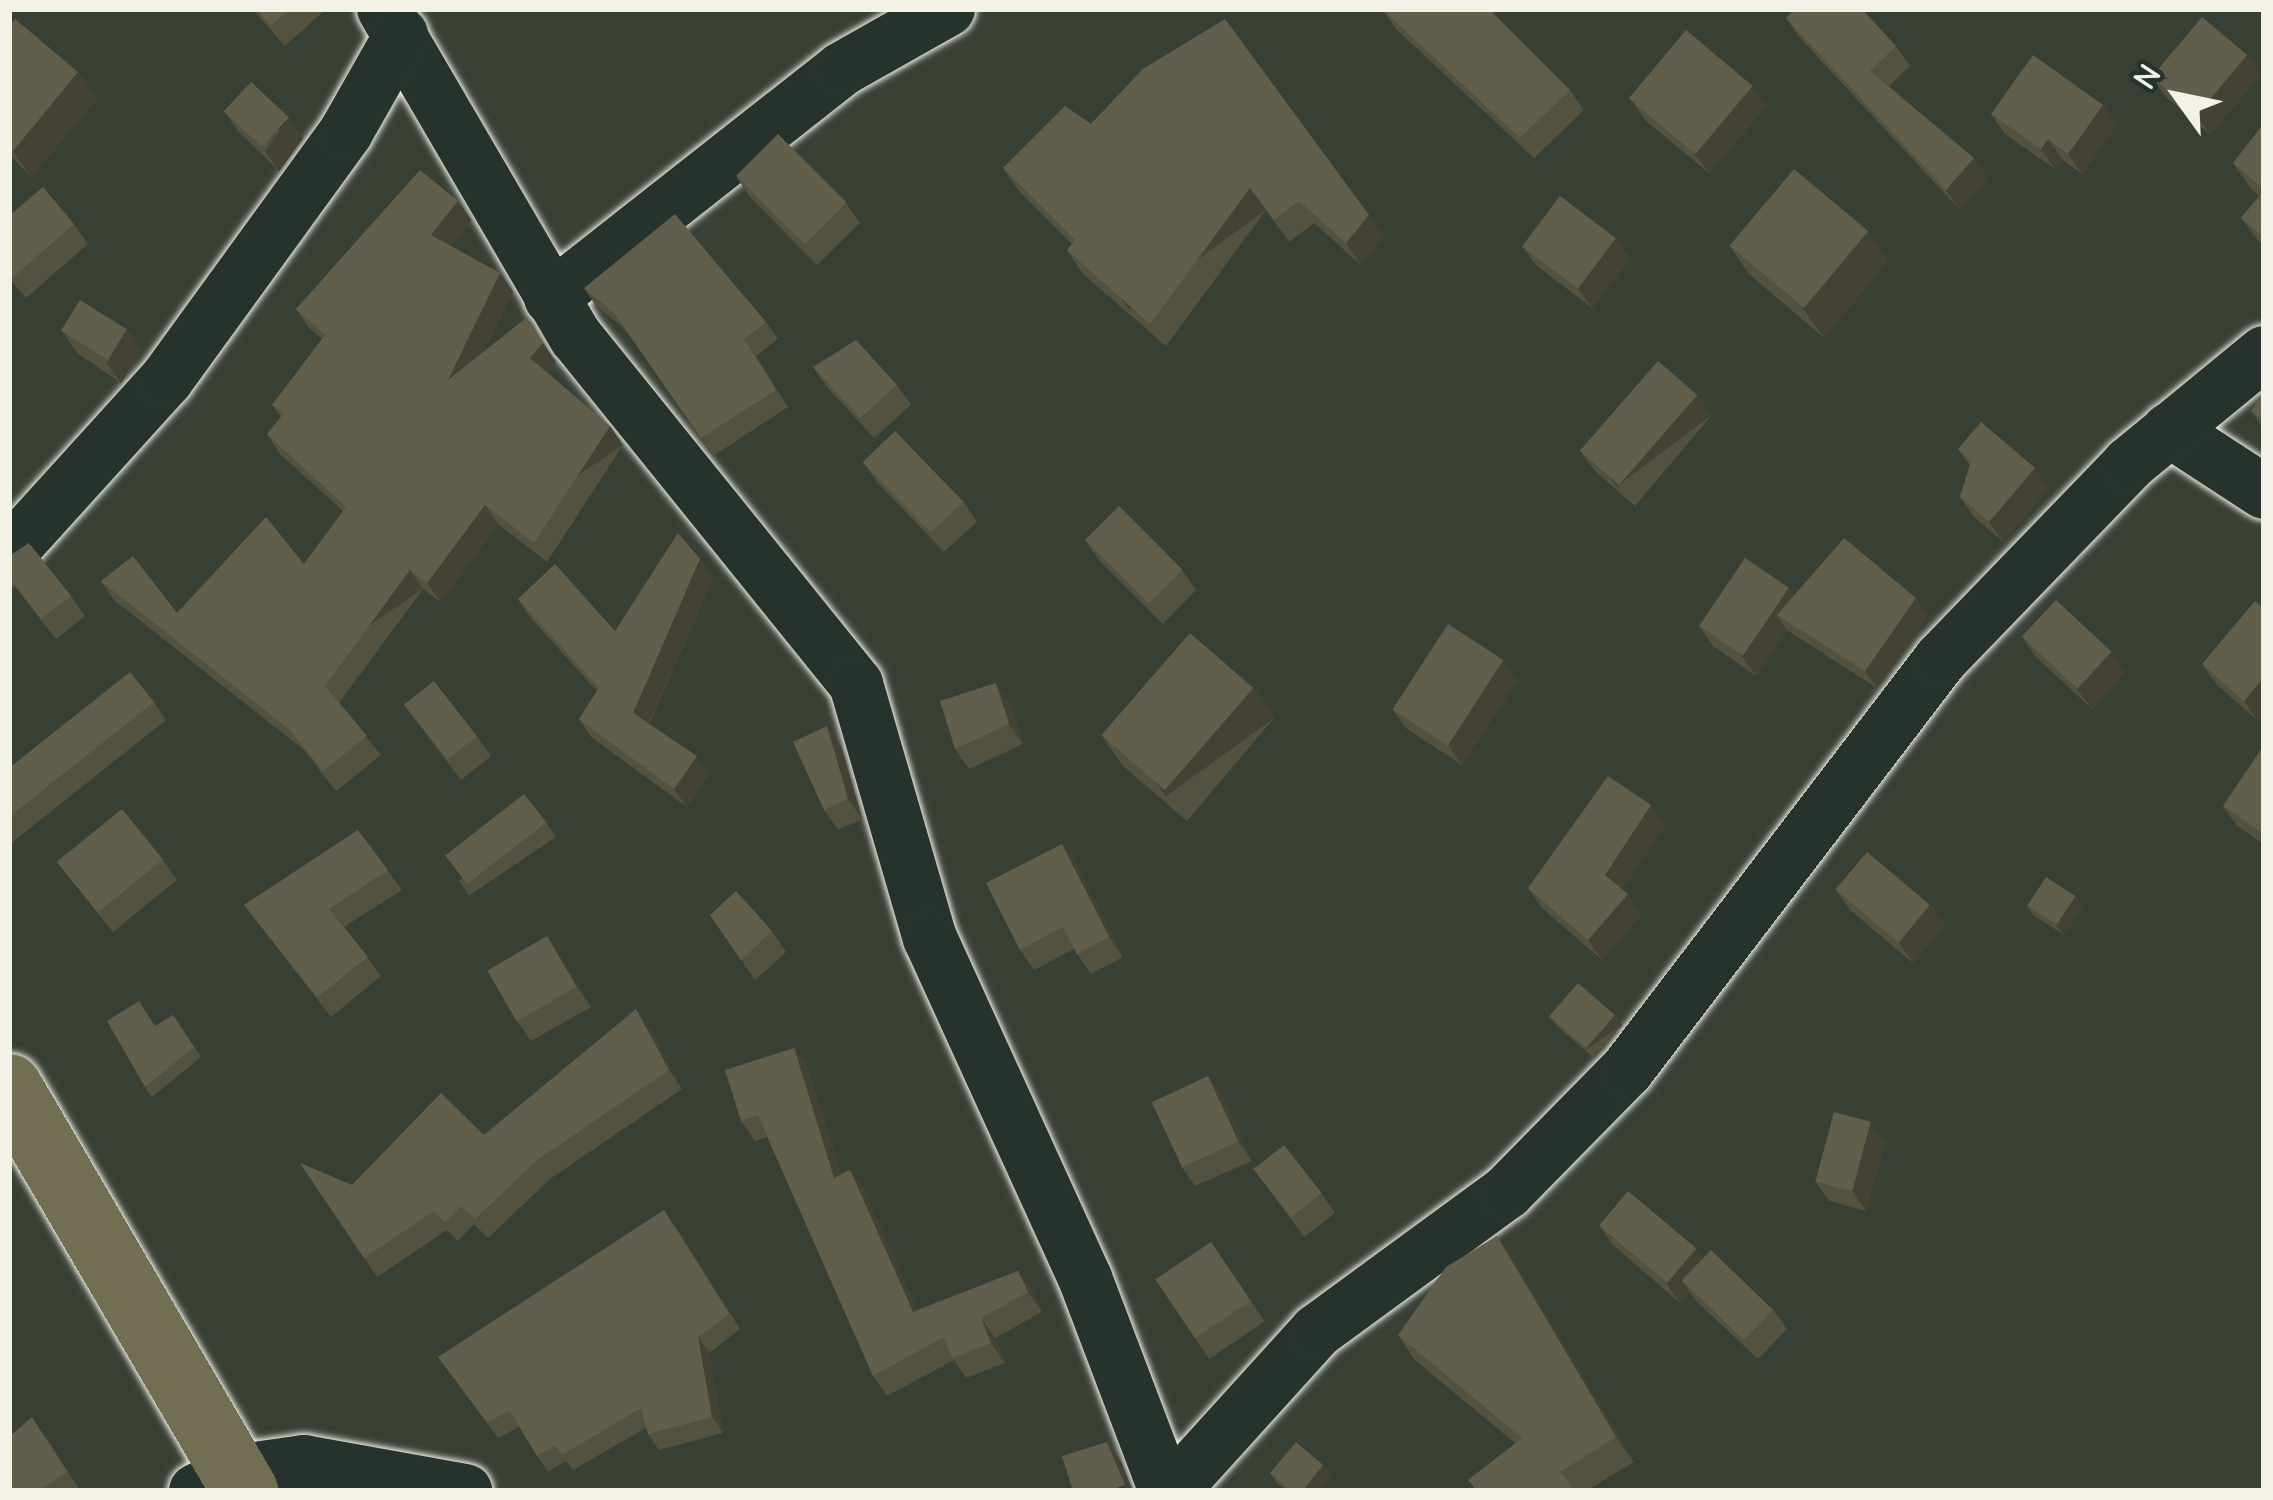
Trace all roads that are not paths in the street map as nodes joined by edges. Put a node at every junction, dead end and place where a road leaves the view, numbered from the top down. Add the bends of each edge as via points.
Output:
1 (948, 9) edge
2 (393, 22) edge
3 (550, 298) junction
4 (2264, 352) edge
5 (2169, 430) junction
6 (2264, 492) edge
7 (9, 553) edge
8 (9, 1087) edge
9 (225, 1485) edge
10 (465, 1491) edge
11 (1169, 1491) edge

1 - 3 street via 842,69
2 - 3 street
2 - 7 street via 346,133 166,380
3 - 11 street via 856,684 930,938 1085,1278
4 - 5 street
5 - 6 street
5 - 11 street via 1941,659 1627,1070 1507,1192 1317,1331
8 - 9 main road
9 - 10 street via 353,1463

